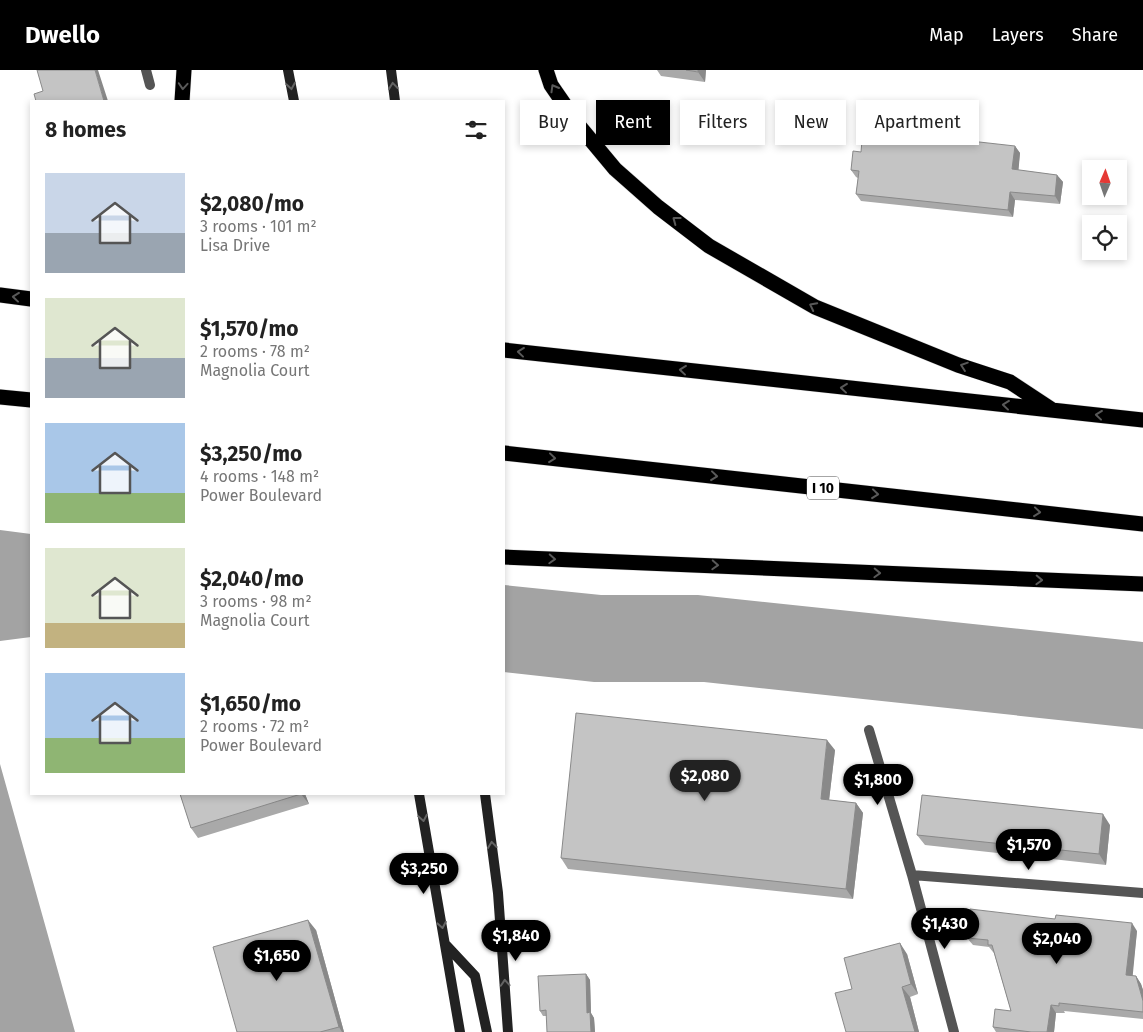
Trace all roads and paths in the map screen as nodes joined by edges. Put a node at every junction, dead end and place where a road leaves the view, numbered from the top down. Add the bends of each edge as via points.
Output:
1 (146, 70) edge
2 (184, 70) edge
3 (288, 70) edge
4 (391, 70) edge
5 (546, 70) edge
6 (150, 85) dead end
7 (182, 100) edge
8 (294, 100) edge
9 (395, 100) edge
10 (0, 295) edge
11 (30, 299) edge
12 (505, 350) edge
13 (0, 397) edge
14 (30, 400) edge
15 (1054, 411) junction
16 (1143, 420) edge
17 (505, 453) edge
18 (1143, 524) edge
19 (505, 557) edge
20 (1143, 584) edge
21 (869, 730) dead end
22 (419, 795) edge
23 (485, 795) edge
24 (912, 875) junction
25 (1143, 893) edge
26 (445, 944) junction
27 (460, 1032) edge
28 (487, 1032) edge
29 (508, 1032) edge
30 (954, 1032) edge

1 - 6 street
2 -> 7 highway
3 -> 8 main road
9 -> 4 main road
15 -> 5 highway via 1010,382 958,365 815,307 709,246 615,169 580,127 551,85
11 -> 10 highway
15 -> 12 highway
13 - 14 highway
16 -> 15 highway
17 -> 18 highway, I 10
19 -> 20 highway
21 - 24 street
22 -> 26 main road
29 -> 23 main road via 498,893
24 - 25 street
24 - 30 street
26 - 27 main road
26 - 28 main road via 474,976

